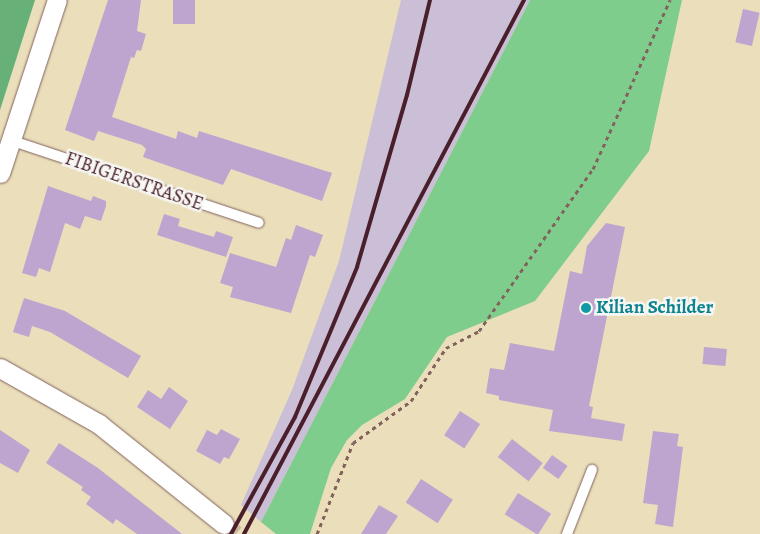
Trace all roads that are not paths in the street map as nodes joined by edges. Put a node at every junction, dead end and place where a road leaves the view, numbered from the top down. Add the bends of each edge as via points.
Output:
1 (57, 0) edge
2 (10, 140) junction
3 (0, 173) edge
4 (259, 224) dead end
5 (0, 368) edge
6 (592, 470) dead end
7 (224, 524) tunnel mouth
8 (567, 534) edge

1 - 2 street
2 - 3 street
2 - 4 lane, FIBIGERSTRASSE
5 - 7 street via 99,424
6 - 8 lane

